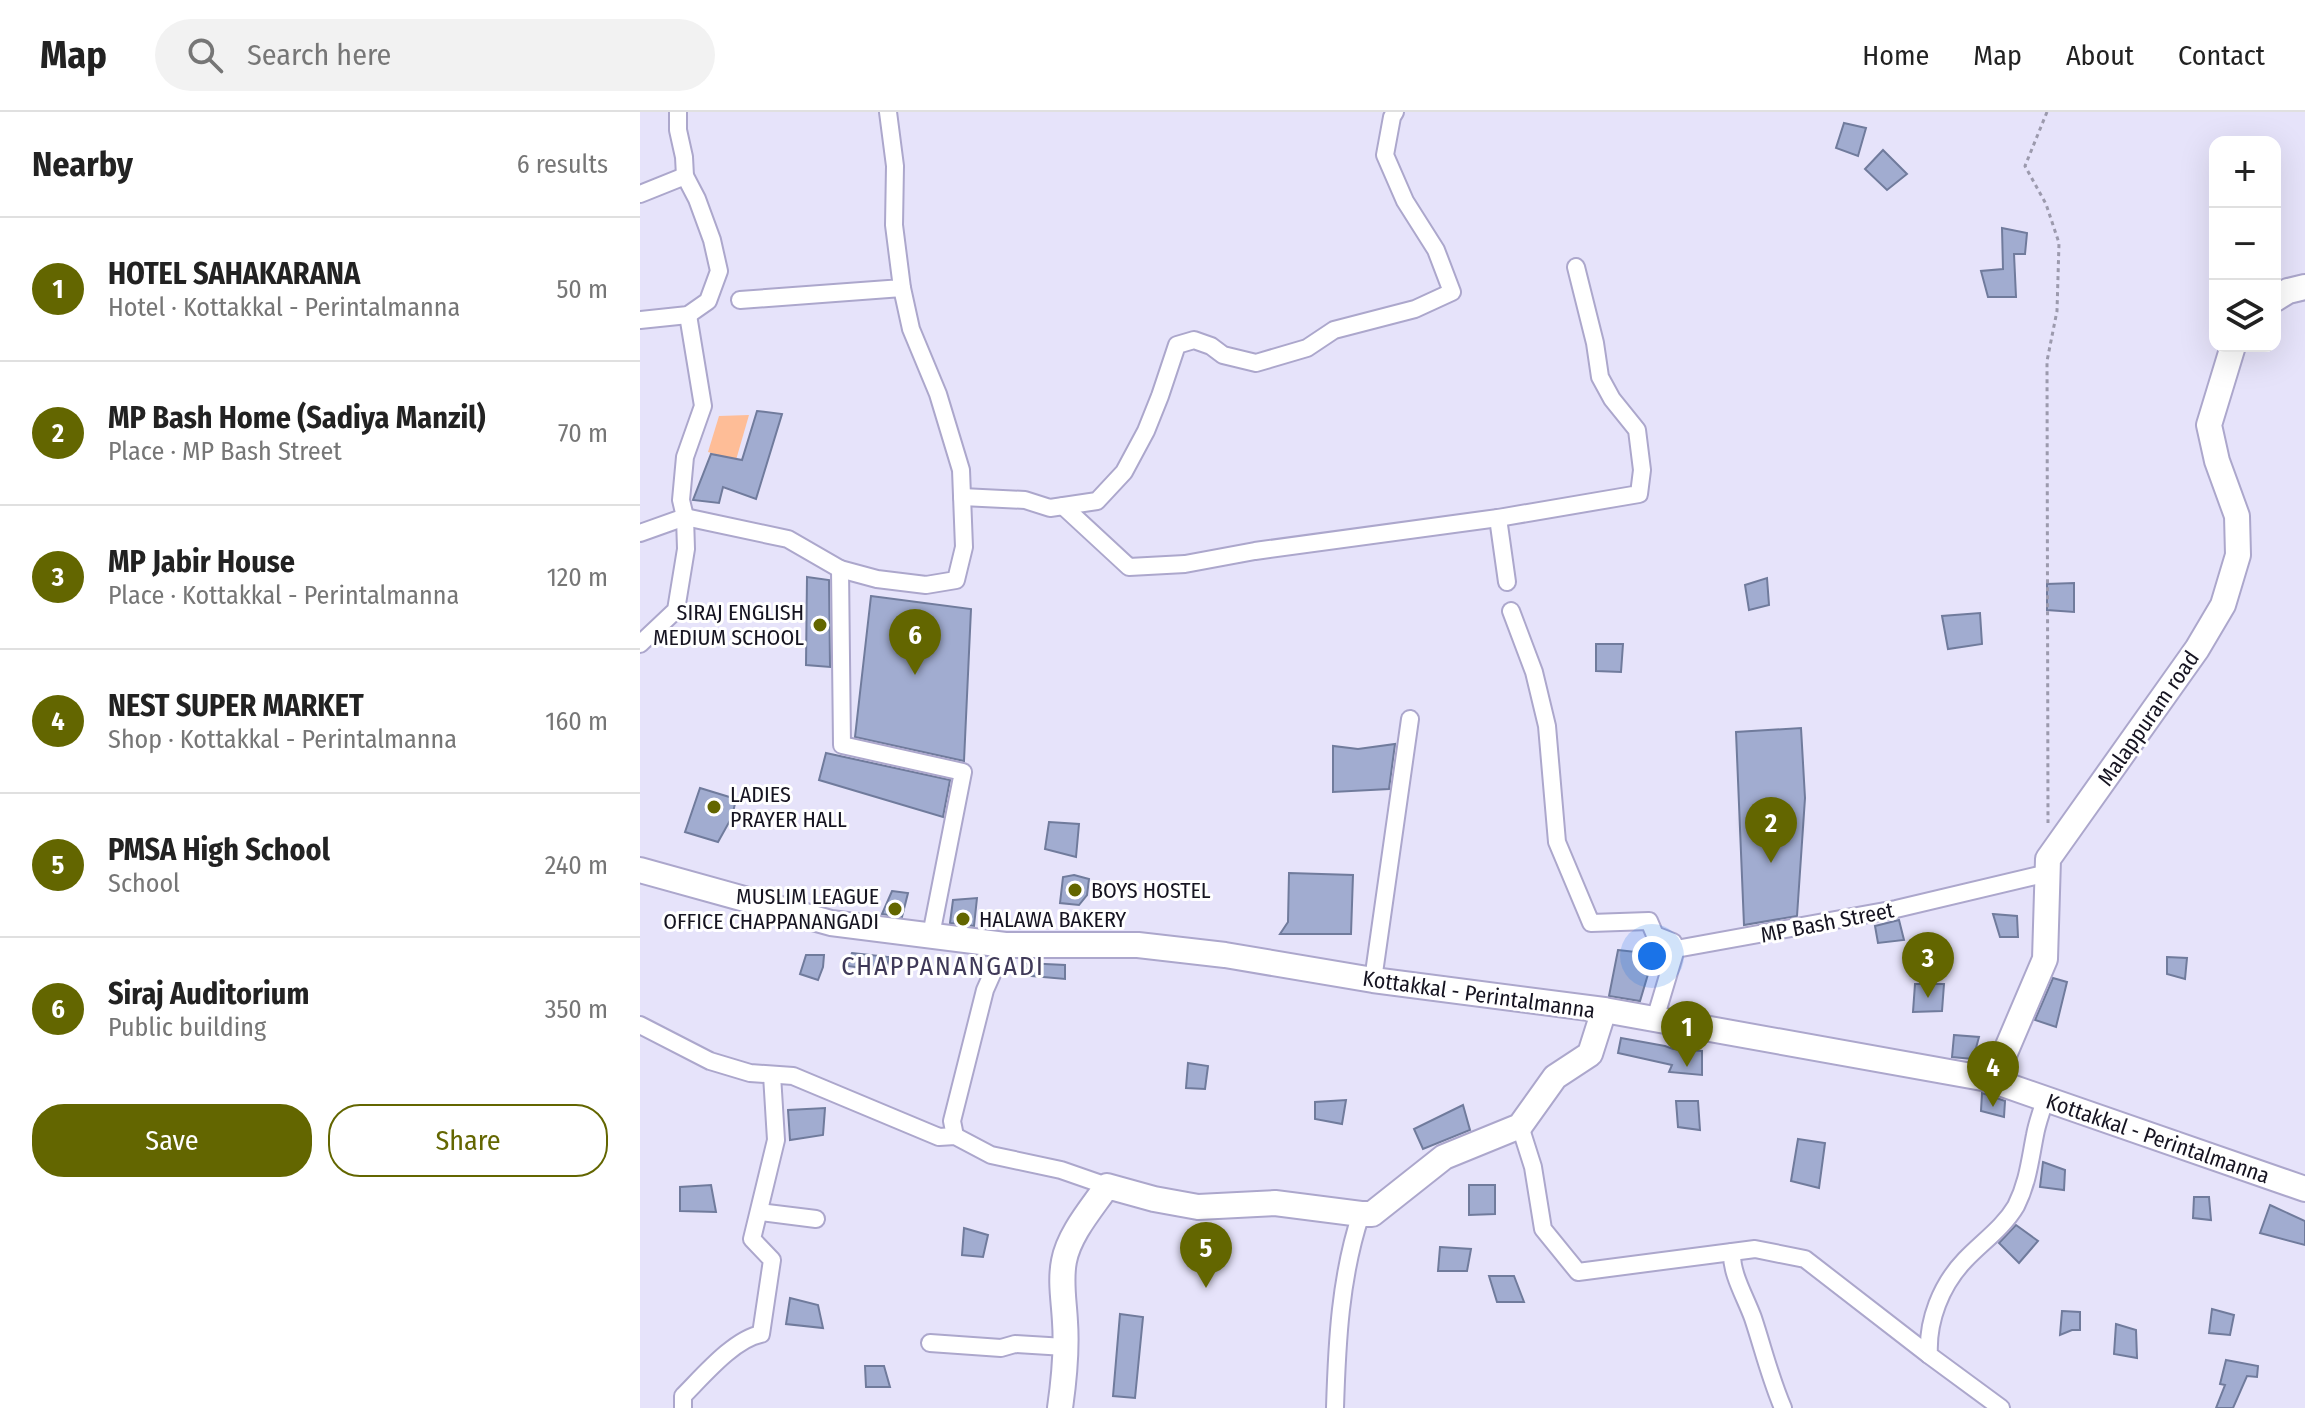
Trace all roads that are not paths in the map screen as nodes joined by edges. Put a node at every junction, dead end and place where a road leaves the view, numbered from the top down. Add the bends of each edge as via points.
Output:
1 (678, 112) edge
2 (888, 112) edge
3 (1395, 112) edge
4 (685, 176) junction
5 (640, 194) edge
6 (1576, 267) dead end
7 (2305, 287) edge
8 (902, 288) junction
9 (2281, 295) edge
10 (740, 300) dead end
11 (688, 315) junction
12 (640, 320) edge
13 (2231, 352) edge
14 (962, 497) junction
15 (1063, 506) junction
16 (685, 517) junction
17 (1498, 518) junction
18 (640, 533) edge
19 (840, 569) junction
20 (1507, 582) dead end
21 (1511, 611) dead end
22 (640, 644) edge
23 (1410, 719) dead end
24 (640, 870) edge
25 (2048, 873) junction
26 (931, 935) junction
27 (1005, 945) junction
28 (1676, 949) junction
29 (1373, 980) junction
30 (1604, 1010) junction
31 (1655, 1019) junction
32 (640, 1025) edge
33 (772, 1075) junction
34 (1993, 1081) junction
35 (2045, 1099) junction
36 (1520, 1126) junction
37 (955, 1136) junction
38 (1107, 1186) junction
39 (2305, 1189) edge
40 (760, 1212) junction
41 (1361, 1214) junction
42 (816, 1219) dead end
43 (1732, 1252) junction
44 (930, 1343) dead end
45 (1065, 1347) junction
46 (1929, 1355) junction
47 (683, 1408) edge
48 (1060, 1408) edge
49 (1335, 1408) edge
50 (1783, 1408) edge
51 (2001, 1408) edge

1 - 4 street
2 - 8 street
3 - 15 street via 1385,155 1405,201 1436,250 1452,292 1415,309 1334,330 1307,348 1256,363 1194,340 1177,345 1146,431 1124,472 1097,501
4 - 5 street
4 - 11 street via 719,271 708,301
6 - 17 street via 1600,377 1637,430 1639,494
7 - 9 main road
8 - 10 street
8 - 14 street via 911,329 961,470
11 - 12 street
11 - 16 street via 703,406 685,457
13 - 25 main road, Malappuram road via 2209,425 2237,516 2238,555 2223,605 2048,859
14 - 15 street
14 - 19 street via 964,547 956,580 926,585
15 - 17 street via 1129,567 1185,564
16 - 18 street
16 - 19 street via 788,539
16 - 22 street via 686,549 676,610
17 - 20 street
19 - 26 street via 842,745 963,772
21 - 28 street via 1547,726 1557,842 1591,923 1649,921 1655,935 1673,942
23 - 29 street
24 - 26 main road, Kottakkal - Perintalmanna via 831,923
25 - 28 street, MP Bash Street via 1896,909
25 - 34 main road, Malappuram road via 2045,959
26 - 27 main road, Kottakkal - Perintalmanna
27 - 29 main road, Kottakkal - Perintalmanna via 1138,945
27 - 37 street via 985,990 952,1121
28 - 31 street
29 - 30 main road, Kottakkal - Perintalmanna
30 - 31 main road, Kottakkal - Perintalmanna
30 - 36 main road via 1590,1054 1555,1077
31 - 34 main road, Kottakkal - Perintalmanna
32 - 33 street via 710,1061
33 - 37 street via 793,1076 939,1137
33 - 40 street via 776,1140
34 - 35 main road, Kottakkal - Perintalmanna
35 - 39 main road, Kottakkal - Perintalmanna
35 - 46 street via 2025,1187 2000,1228 1953,1273 1928,1335
36 - 41 main road via 1444,1157 1372,1214
36 - 43 street via 1543,1229 1578,1272
37 - 38 street via 991,1155
38 - 41 main road via 1198,1207 1275,1203
38 - 45 main road via 1064,1258
40 - 42 street
40 - 47 street via 752,1239 772,1260 761,1334 749,1336 710,1368 683,1396
41 - 49 street via 1337,1335
43 - 46 street via 1755,1249 1805,1259
43 - 50 street
44 - 45 street
45 - 48 main road
46 - 51 street

